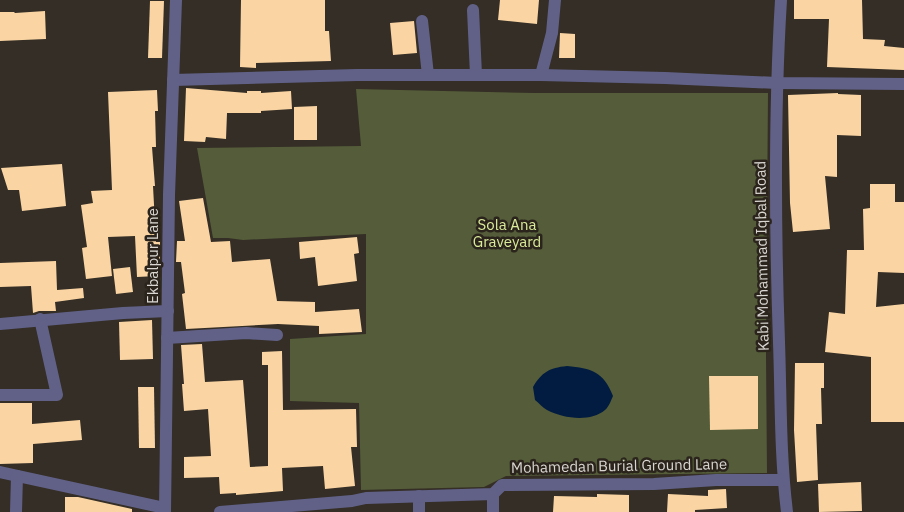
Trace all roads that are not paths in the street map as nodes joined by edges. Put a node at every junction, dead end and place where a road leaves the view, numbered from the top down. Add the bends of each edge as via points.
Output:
1 (176, 0) edge
2 (555, 0) edge
3 (781, 0) edge
4 (474, 10) dead end
5 (422, 20) dead end
6 (428, 75) junction
7 (476, 75) junction
8 (541, 75) junction
9 (173, 80) junction
10 (777, 83) junction
11 (904, 84) edge
12 (168, 311) junction
13 (40, 319) junction
14 (0, 324) edge
15 (277, 335) dead end
16 (167, 338) junction
17 (0, 396) edge
18 (0, 472) edge
19 (17, 476) junction
20 (783, 480) junction
21 (493, 494) junction
22 (419, 496) junction
23 (282, 509) edge
24 (165, 510) edge
25 (258, 510) edge
26 (16, 512) edge
27 (220, 512) edge
28 (419, 512) edge
29 (493, 512) edge
30 (787, 512) edge

1 - 9 street, Ekbalpur Lane
2 - 8 street via 552,33
3 - 10 street, Kabi Mohammad Iqbal Road
4 - 7 street
5 - 6 street
6 - 7 street
6 - 9 street
7 - 8 street
8 - 10 street
9 - 12 street, Ekbalpur Lane
10 - 11 street
10 - 20 street, Kabi Mohammad Iqbal Road via 777,262
12 - 13 street
12 - 16 street, Ekbalpur Lane
13 - 14 street
13 - 17 street via 57,395
15 - 16 street via 246,333
16 - 24 street, Ekbalpur Lane
18 - 19 street
19 - 24 street
19 - 26 street
20 - 21 street, Mohamedan Burial Ground Lane via 502,485
20 - 30 street, Kabi Mohammad Iqbal Road
21 - 22 street, Mohamedan Burial Ground Lane
21 - 29 street
22 - 23 street, Mohamedan Burial Ground Lane via 366,498
22 - 28 street
23 - 25 street, Mohamedan Burial Ground Lane
25 - 27 street, Mohamedan Burial Ground Lane

